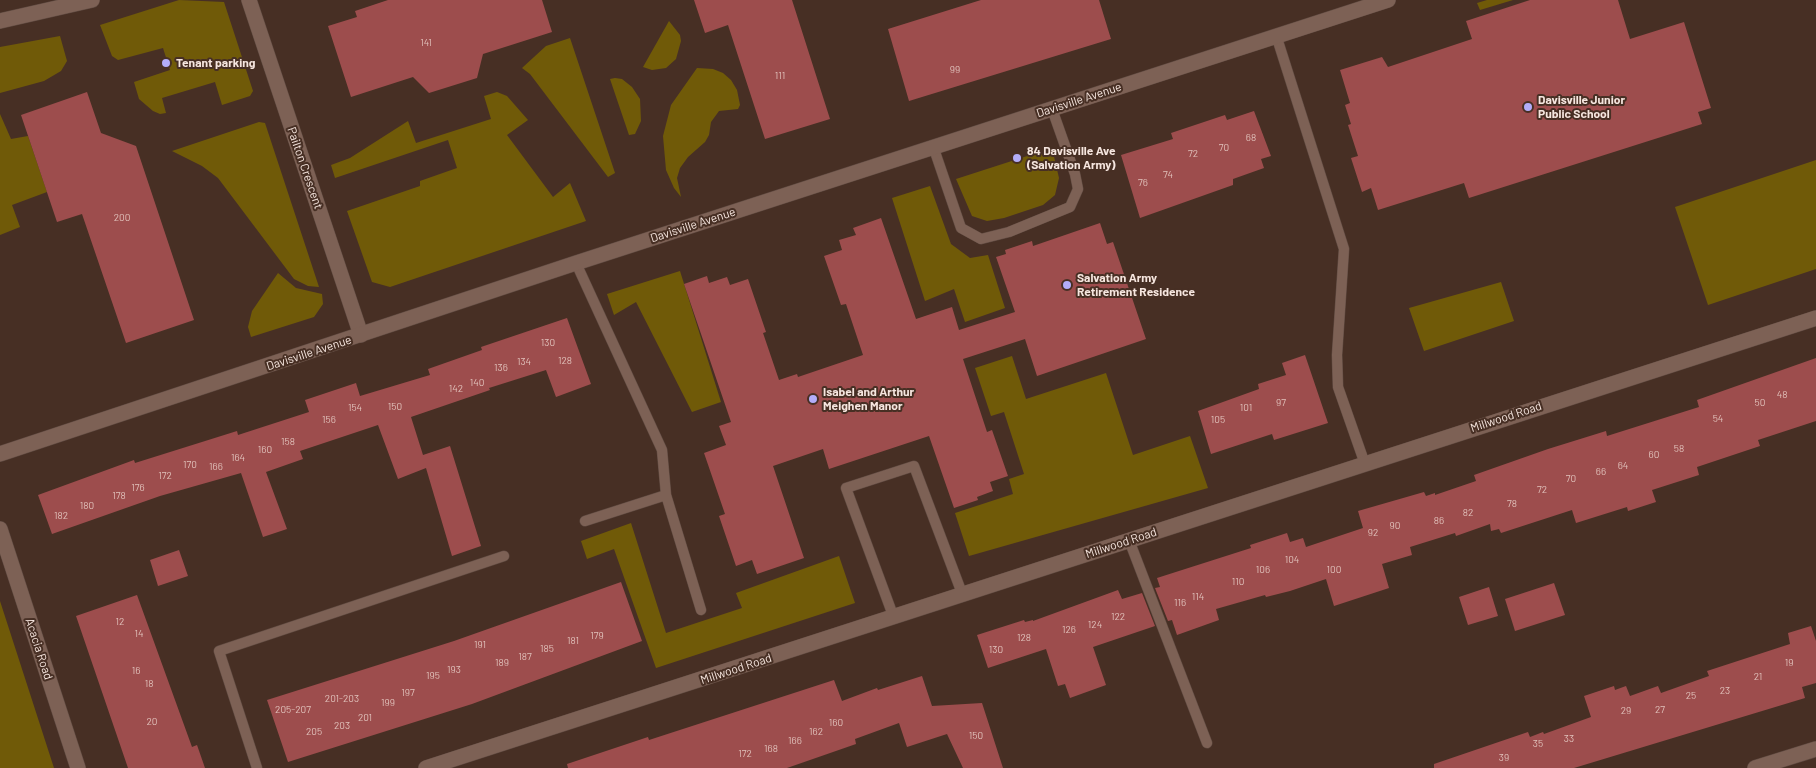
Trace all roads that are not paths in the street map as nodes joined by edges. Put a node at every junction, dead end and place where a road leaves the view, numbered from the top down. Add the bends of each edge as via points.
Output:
1 (92, 0) edge
2 (249, 0) edge
3 (1388, 0) edge
4 (0, 21) edge
5 (1276, 35) junction
6 (1052, 109) junction
7 (933, 146) junction
8 (576, 263) junction
9 (1816, 318) edge
10 (361, 335) junction
11 (0, 454) edge
12 (1365, 464) junction
13 (666, 495) junction
14 (585, 521) dead end
15 (0, 529) edge
16 (1129, 540) junction
17 (504, 556) dead end
18 (963, 596) junction
19 (701, 610) dead end
20 (894, 618) junction
21 (1207, 743) dead end
22 (1816, 749) edge
23 (78, 768) edge
24 (257, 768) edge
25 (426, 768) edge
26 (1755, 768) edge

1 - 4 street
2 - 10 street, Pailton Crescent
3 - 5 street, Davisville Avenue
5 - 6 street, Davisville Avenue
5 - 12 lane via 1344,249 1338,387
6 - 7 street, Davisville Avenue
6 - 7 lane via 1078,189 1070,207 1009,232 981,239 961,228
7 - 8 street, Davisville Avenue
8 - 10 street, Davisville Avenue
8 - 13 lane via 662,450
9 - 12 street, Millwood Road
10 - 11 street, Davisville Avenue
12 - 16 street, Millwood Road
13 - 14 lane
13 - 19 lane
15 - 23 street, Acacia Road
16 - 18 street, Millwood Road
16 - 21 lane
17 - 24 lane via 219,651
18 - 20 street, Millwood Road
18 - 20 lane via 914,466 846,488
20 - 25 street, Millwood Road
22 - 26 street

